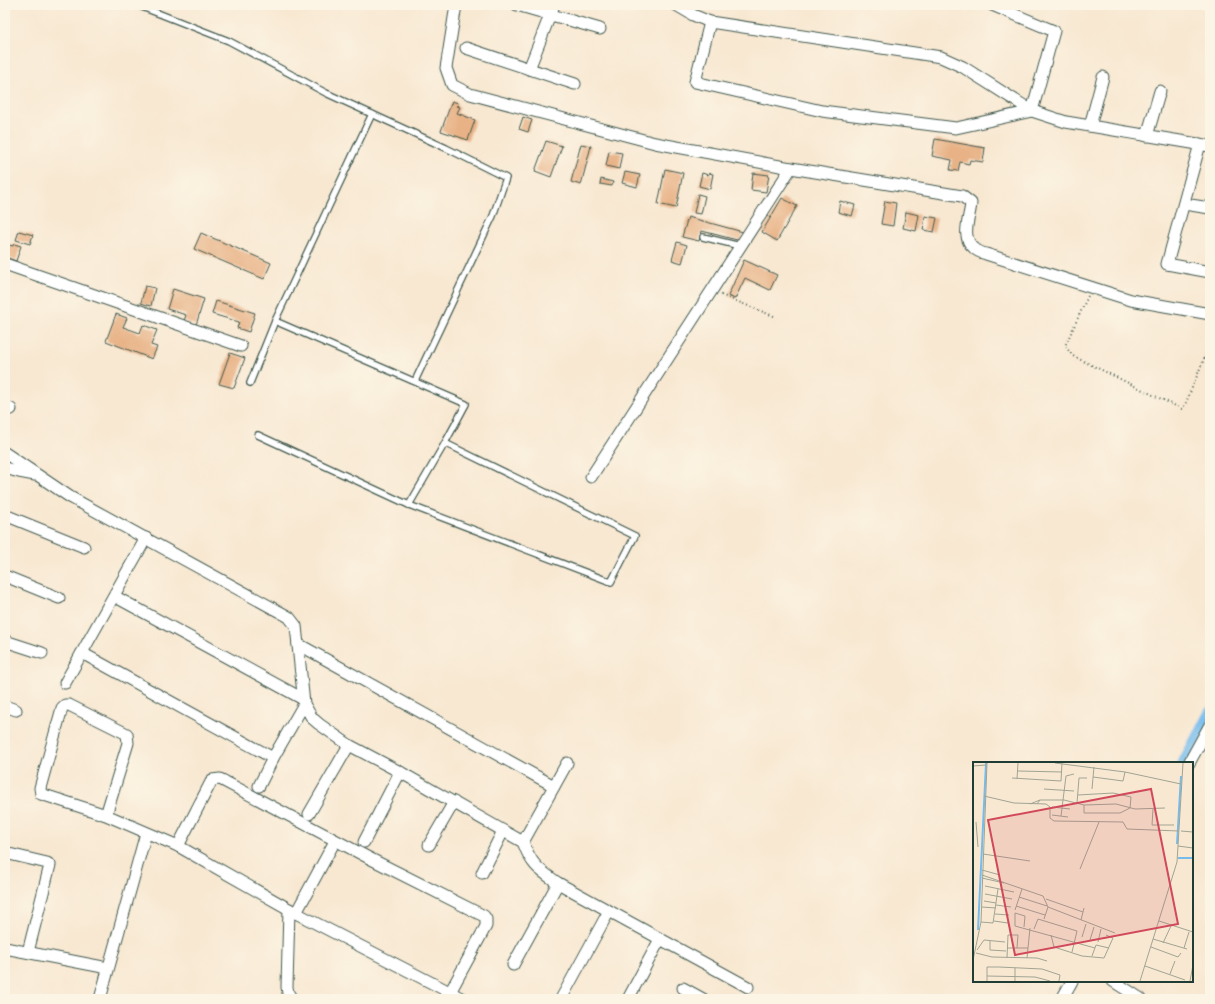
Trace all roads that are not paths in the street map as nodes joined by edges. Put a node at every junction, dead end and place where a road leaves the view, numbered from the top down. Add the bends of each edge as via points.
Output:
1 (136, 5) edge
2 (456, 5) edge
3 (517, 5) edge
4 (676, 5) edge
5 (992, 5) edge
6 (552, 10) edge
7 (710, 22) junction
8 (600, 29) dead end
9 (466, 48) dead end
10 (529, 69) junction
11 (1103, 77) dead end
12 (576, 84) dead end
13 (1160, 91) dead end
14 (1032, 111) junction
15 (372, 114) junction
16 (1090, 126) junction
17 (1147, 136) junction
18 (1207, 145) edge
19 (791, 168) junction
20 (1184, 204) junction
21 (1210, 208) edge
22 (703, 237) dead end
23 (740, 246) junction
24 (5, 264) edge
25 (1210, 272) edge
26 (1210, 314) edge
27 (274, 321) junction
28 (241, 346) dead end
29 (415, 382) junction
30 (250, 384) dead end
31 (258, 435) dead end
32 (445, 443) junction
33 (5, 453) edge
34 (5, 468) edge
35 (39, 476) junction
36 (591, 477) dead end
37 (409, 505) junction
38 (5, 515) edge
39 (146, 538) junction
40 (84, 547) dead end
41 (5, 576) edge
42 (114, 596) junction
43 (59, 598) dead end
44 (5, 641) edge
45 (298, 644) junction
46 (42, 653) dead end
47 (82, 653) junction
48 (66, 683) dead end
49 (304, 701) junction
50 (5, 706) edge
51 (16, 710) dead end
52 (1210, 725) edge
53 (349, 745) junction
54 (273, 758) junction
55 (1191, 762) edge
56 (567, 763) dead end
57 (400, 772) junction
58 (259, 786) dead end
59 (554, 786) junction
60 (454, 802) junction
61 (309, 814) dead end
62 (106, 815) junction
63 (503, 831) junction
64 (146, 832) junction
65 (335, 841) junction
66 (364, 842) dead end
67 (523, 842) junction
68 (429, 845) dead end
69 (178, 846) junction
70 (5, 853) edge
71 (482, 873) dead end
72 (558, 883) junction
73 (292, 911) junction
74 (609, 911) junction
75 (660, 939) junction
76 (5, 948) edge
77 (28, 952) junction
78 (513, 965) dead end
79 (108, 968) junction
80 (1071, 982) edge
81 (1115, 982) edge
82 (748, 987) dead end
83 (683, 988) dead end
84 (448, 996) edge
85 (100, 999) edge
86 (292, 999) edge
87 (463, 999) edge
88 (561, 999) edge
89 (628, 999) edge
90 (702, 999) edge
91 (1062, 999) edge
92 (1141, 999) edge

1 - 15 lane via 229,41 326,93
2 - 19 street via 446,68 452,85 470,94 655,143
3 - 6 street
4 - 7 street
5 - 14 street via 1054,31
6 - 8 street
6 - 10 street
7 - 14 street via 941,58 963,67
7 - 14 street via 695,82 822,111 956,128
9 - 10 street
10 - 12 street
11 - 16 street
13 - 17 street
14 - 16 street via 1066,122
15 - 27 lane
15 - 29 lane via 506,178 493,216
16 - 17 street
17 - 18 street
18 - 20 street
19 - 23 street
19 - 26 street via 962,196 971,203 966,230 968,241 974,249 1131,300
20 - 21 street
20 - 25 street via 1167,264
22 - 23 lane
23 - 36 street
24 - 28 street
27 - 29 lane
27 - 30 lane
29 - 32 lane via 466,404
31 - 37 lane
32 - 37 lane
32 - 37 lane via 635,536 611,582
33 - 35 street
34 - 35 street
35 - 39 street via 70,497
38 - 40 street
39 - 42 street
39 - 45 street via 289,617 296,626
41 - 43 street
42 - 47 street
42 - 49 street
44 - 46 street
45 - 49 street
45 - 59 street
47 - 48 street
47 - 54 street
49 - 53 street via 312,718
49 - 54 street
50 - 51 street
52 - 55 street
53 - 57 street
53 - 61 street
54 - 58 street
56 - 59 street
57 - 60 street
57 - 66 street
59 - 67 street
60 - 63 street
60 - 68 street
62 - 62 street via 128,743 127,734 65,705 62,708 41,794
62 - 64 street
63 - 67 street
63 - 71 street
64 - 69 street
64 - 79 street
65 - 69 street via 220,779 212,780
65 - 73 street
65 - 84 street via 484,916 486,926
67 - 72 street via 533,864
69 - 73 street
70 - 77 street via 50,865
72 - 74 street
72 - 78 street
73 - 84 street
73 - 86 street via 287,987
74 - 75 street
74 - 88 street
75 - 82 street
75 - 89 street
76 - 77 street
77 - 79 street
79 - 85 street
80 - 91 street
81 - 92 street
83 - 90 street
84 - 87 street

